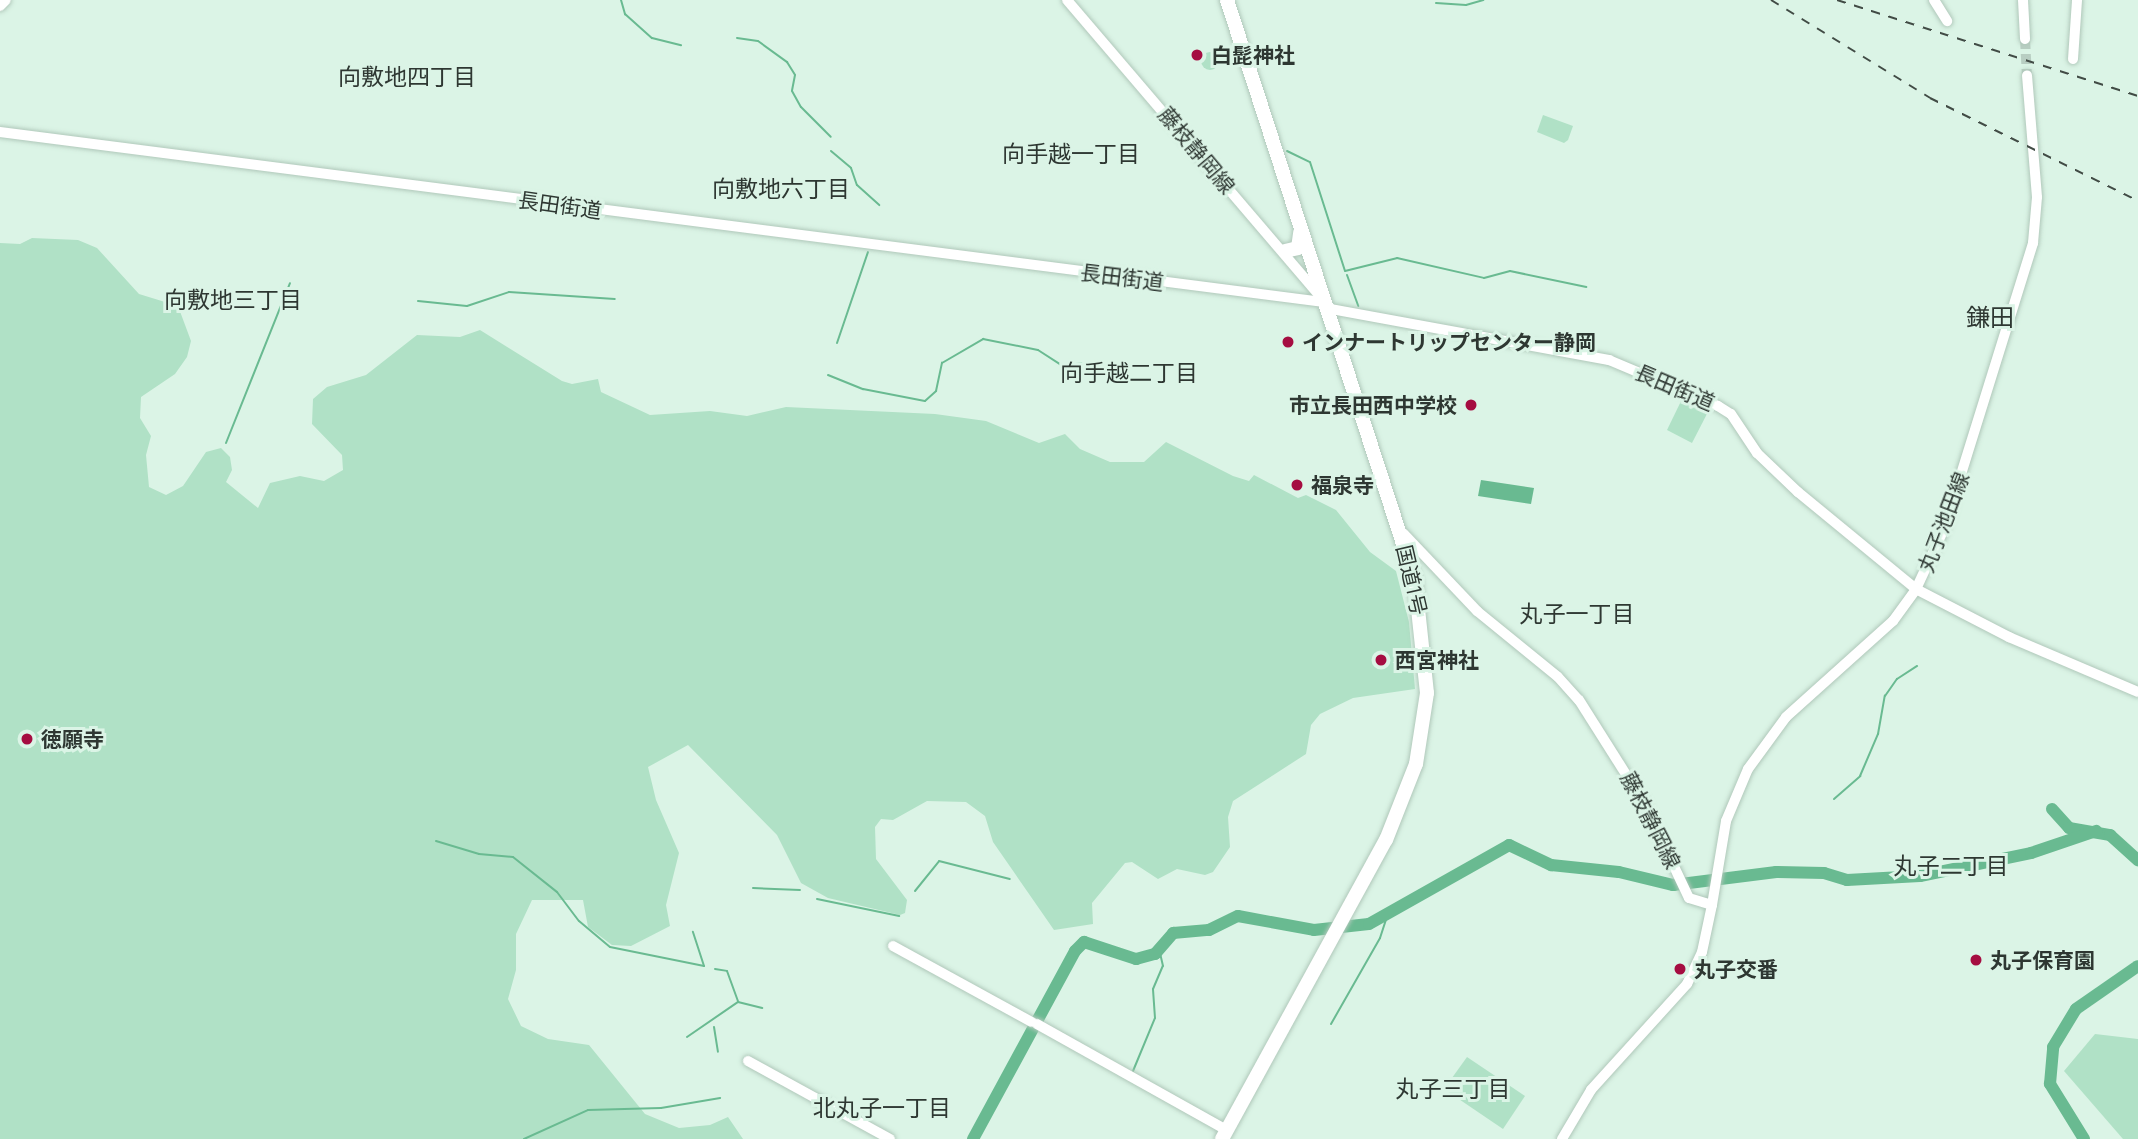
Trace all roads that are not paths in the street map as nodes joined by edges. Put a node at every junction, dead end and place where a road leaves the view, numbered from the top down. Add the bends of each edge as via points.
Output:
1 (6, 0) edge
2 (1067, 0) edge
3 (1227, 0) edge
4 (1934, 0) edge
5 (2023, 0) edge
6 (2077, 0) edge
7 (0, 6) edge
8 (1947, 21) dead end
9 (2025, 39) tunnel mouth
10 (2073, 60) dead end
11 (2027, 75) tunnel mouth
12 (0, 132) edge
13 (1300, 233) junction
14 (1285, 251) junction
15 (1324, 302) junction
16 (1397, 523) junction
17 (1440, 573) junction
18 (1415, 581) junction
19 (1916, 589) junction
20 (2138, 692) edge
21 (1712, 905) junction
22 (893, 946) dead end
23 (748, 1061) dead end
24 (1224, 1135) edge
25 (890, 1139) edge
26 (1562, 1139) edge

1 - 7 main road
2 - 14 main road, 藤枝静岡線
3 - 13 highway, 国道1号
4 - 8 main road
5 - 9 main road
6 - 10 main road
11 - 19 main road, 丸子池田線 via 2037,197 2033,243 1944,529
12 - 15 main road, 長田街道
13 - 14 highway via 1298,248
13 - 15 highway, 国道1号
14 - 15 main road, 藤枝静岡線
15 - 16 highway, 国道1号
15 - 19 main road, 長田街道 via 1340,313 1609,360 1718,405 1731,414 1757,453 1798,492
16 - 17 main road, 藤枝静岡線 via 1413,548
16 - 18 highway, 国道1号
17 - 18 main road via 1420,567
17 - 21 main road, 藤枝静岡線 via 1579,700 1644,803 1693,901
18 - 24 highway, 国道1号 via 1426,668 1421,740 1403,804
19 - 20 main road, 長田街道 via 2009,637
19 - 21 main road, 丸子池田線 via 1879,636 1803,701 1760,749 1732,800
21 - 26 main road via 1702,952 1687,984 1591,1090
22 - 24 main road via 1035,1023
23 - 25 main road

